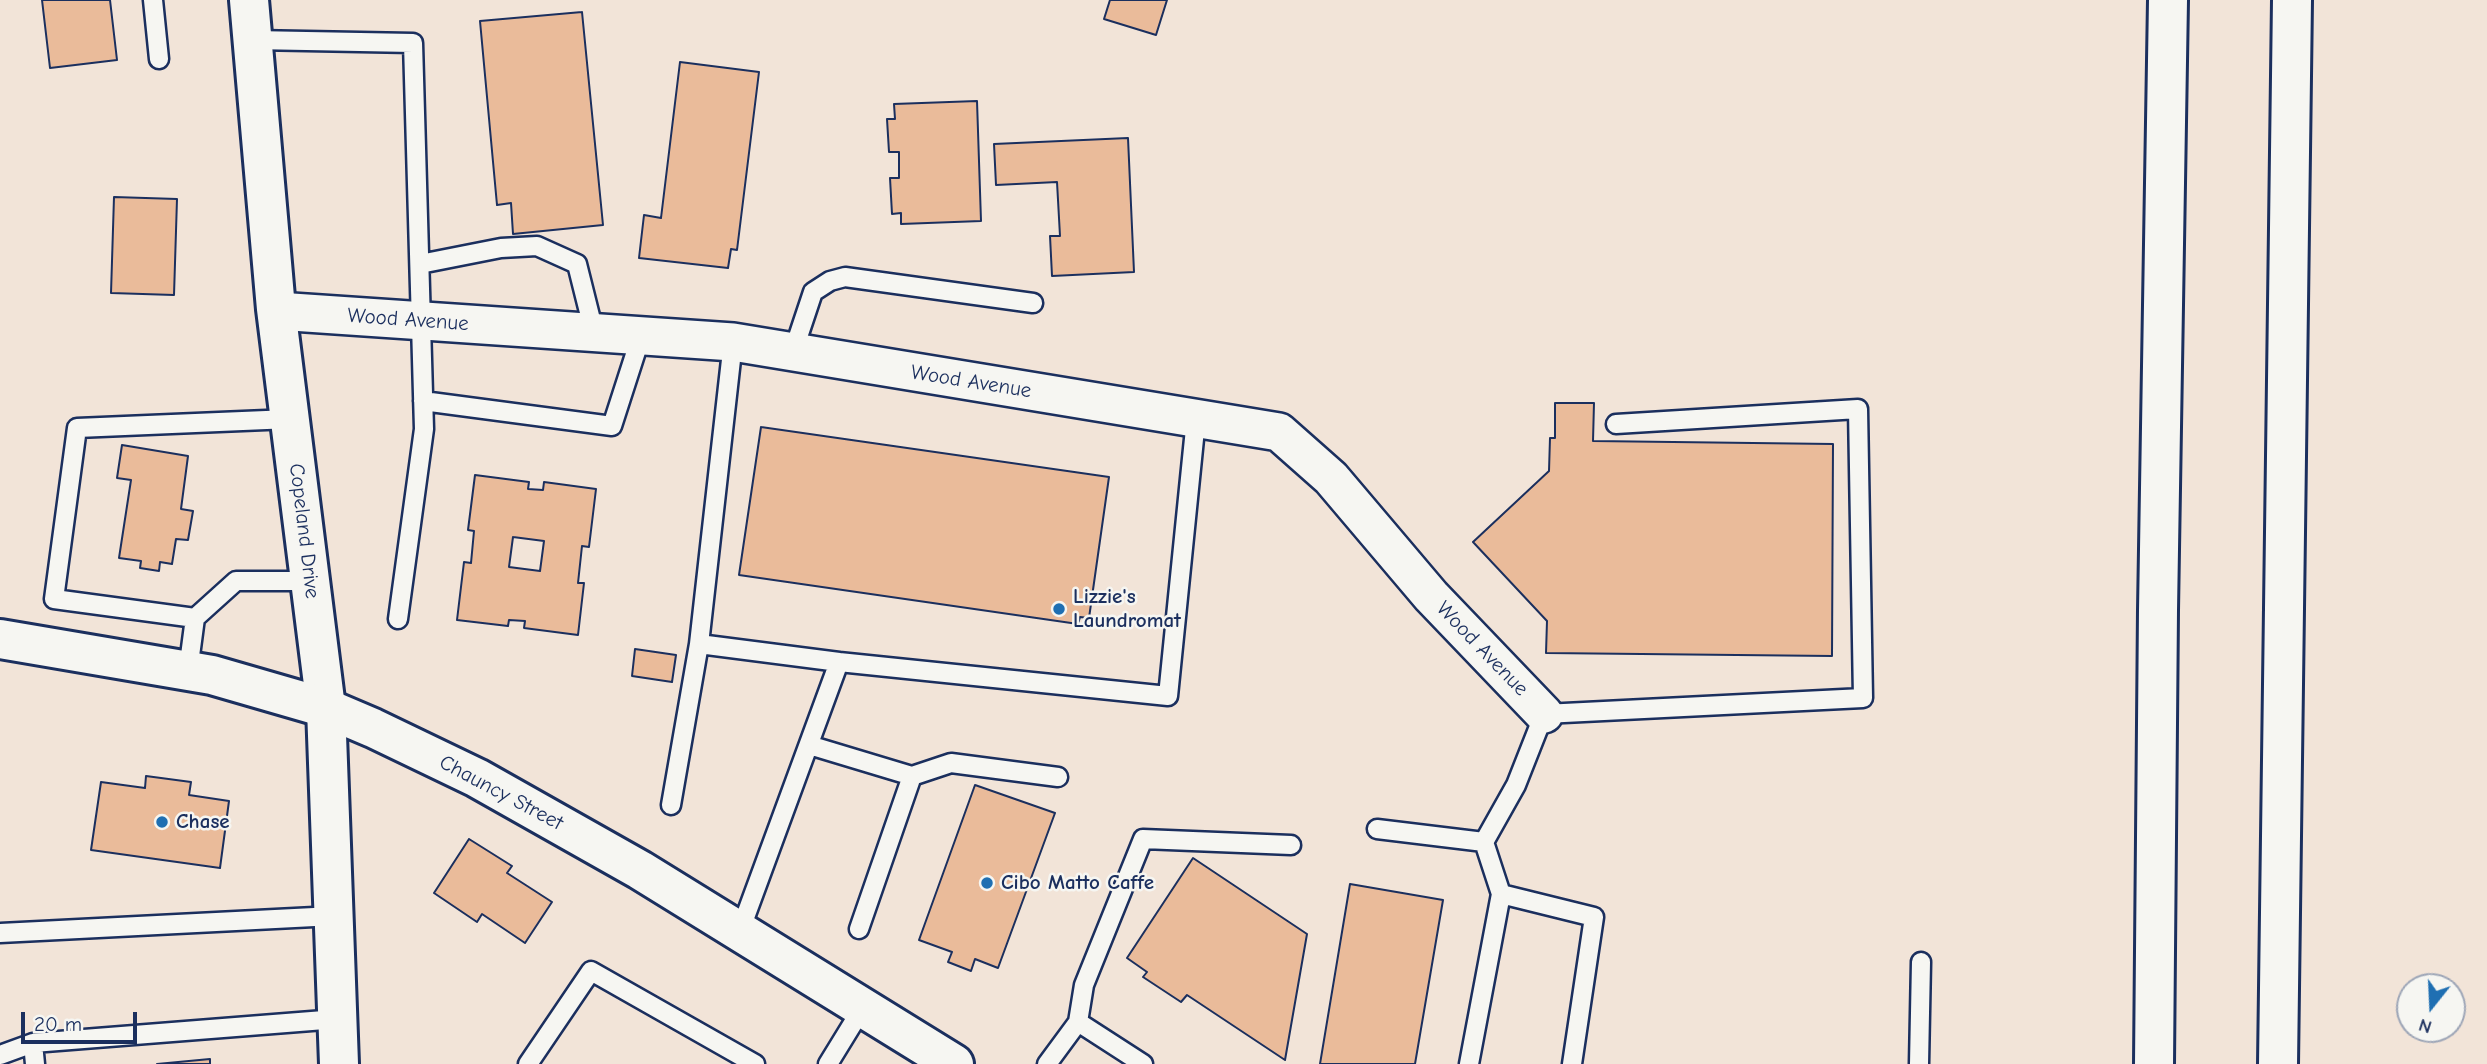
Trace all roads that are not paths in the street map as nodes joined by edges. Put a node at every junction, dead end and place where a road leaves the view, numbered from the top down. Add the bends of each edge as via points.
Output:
1 (153, 0) edge
2 (249, 0) edge
3 (2168, 0) edge
4 (2292, 0) edge
5 (253, 40) junction
6 (159, 59) dead end
7 (420, 264) junction
8 (1033, 303) dead end
9 (277, 311) junction
10 (421, 321) junction
11 (594, 332) junction
12 (641, 336) junction
13 (733, 342) junction
14 (793, 352) junction
15 (424, 401) junction
16 (290, 419) junction
17 (1196, 419) junction
18 (1616, 424) dead end
19 (310, 581) junction
20 (195, 618) junction
21 (398, 619) dead end
22 (0, 639) edge
23 (699, 644) junction
24 (839, 662) junction
25 (188, 671) junction
26 (326, 708) junction
27 (1544, 714) junction
28 (809, 745) junction
29 (912, 776) junction
30 (1058, 777) dead end
31 (671, 805) dead end
32 (1377, 829) dead end
33 (1484, 842) junction
34 (1291, 845) dead end
35 (1502, 894) junction
36 (334, 916) junction
37 (859, 929) dead end
38 (740, 931) junction
39 (0, 933) edge
40 (1921, 962) dead end
41 (863, 1007) junction
42 (337, 1020) junction
43 (1078, 1022) junction
44 (33, 1043) junction
45 (0, 1055) edge
46 (35, 1064) edge
47 (339, 1064) edge
48 (528, 1064) edge
49 (755, 1064) edge
50 (828, 1064) edge
51 (954, 1064) edge
52 (1047, 1064) edge
53 (1143, 1064) edge
54 (1469, 1064) edge
55 (1572, 1064) edge
56 (1919, 1064) edge
57 (2154, 1064) edge
58 (2278, 1064) edge

1 - 6 lane
2 - 5 main road, Copeland Drive
3 - 57 main road
4 - 58 main road
5 - 7 lane via 413,43
5 - 9 main road, Copeland Drive
7 - 10 lane
7 - 11 lane via 537,246 577,264
8 - 14 lane via 845,277 813,292
9 - 10 street, Wood Avenue
9 - 16 main road, Copeland Drive
10 - 11 street, Wood Avenue
10 - 15 lane
11 - 12 street, Wood Avenue
12 - 13 street, Wood Avenue
12 - 15 lane via 612,426
13 - 14 street, Wood Avenue
13 - 23 lane
14 - 17 street, Wood Avenue
15 - 21 lane
16 - 19 main road, Copeland Drive
16 - 20 lane via 77,428 54,599
17 - 24 lane via 1168,696
17 - 27 street, Wood Avenue via 1279,432 1331,478 1431,596
18 - 27 lane via 1858,409 1863,698
19 - 20 lane via 236,581
19 - 26 main road, Copeland Drive
20 - 25 lane
22 - 25 main road, Chauncy Street
23 - 24 lane
23 - 31 lane
24 - 28 lane
25 - 26 main road, Chauncy Street
26 - 36 main road, Copeland Drive
26 - 38 main road, Chauncy Street via 477,778
27 - 33 lane via 1516,785
28 - 29 lane
28 - 38 lane
29 - 30 lane via 951,763
29 - 37 lane
32 - 33 lane
33 - 35 lane
34 - 43 lane via 1143,839 1084,985
35 - 54 lane
35 - 55 lane via 1594,917
36 - 39 lane
36 - 42 main road, Copeland Drive
38 - 41 main road, Chauncy Street
40 - 56 lane
41 - 50 lane
41 - 51 main road, Chauncy Street via 917,1048
42 - 44 lane
42 - 47 main road, Copeland Drive
43 - 52 lane
43 - 53 lane
44 - 45 lane
44 - 46 lane
48 - 49 lane via 591,971

